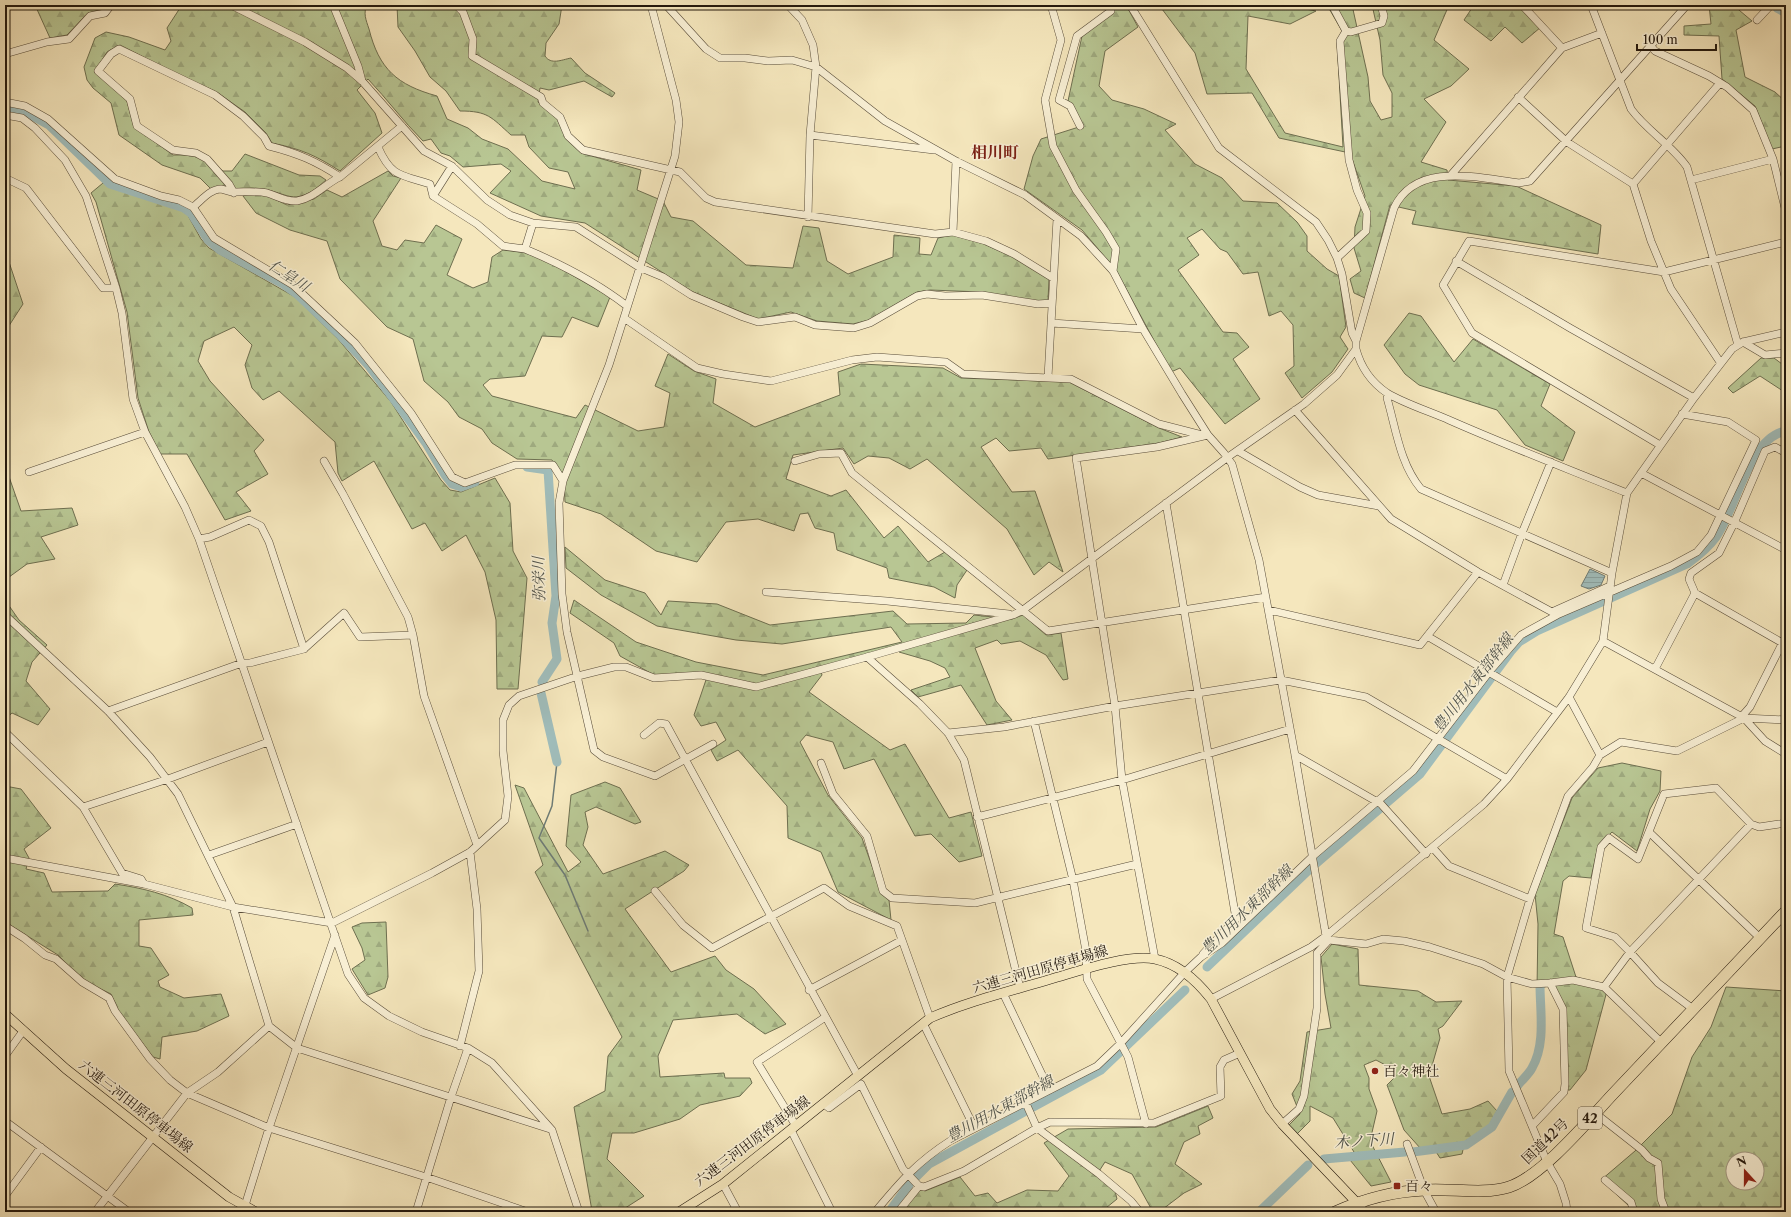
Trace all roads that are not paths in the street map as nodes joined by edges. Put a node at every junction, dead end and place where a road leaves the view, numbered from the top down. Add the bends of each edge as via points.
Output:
1 (111, 5) edge
2 (231, 5) edge
3 (333, 5) edge
4 (456, 5) edge
5 (651, 5) edge
6 (666, 5) edge
7 (788, 5) edge
8 (1050, 5) edge
9 (1111, 5) edge
10 (1130, 5) edge
11 (1332, 5) edge
12 (1381, 5) edge
13 (1522, 5) edge
14 (1591, 5) edge
15 (1687, 5) edge
16 (1771, 5) edge
17 (1757, 20) dead end
18 (1346, 31) junction
19 (1602, 33) junction
20 (1650, 45) junction
21 (1562, 48) junction
22 (5, 54) edge
23 (816, 67) junction
24 (1620, 79) junction
25 (362, 81) junction
26 (1720, 83) junction
27 (1518, 97) junction
28 (5, 102) edge
29 (5, 115) edge
30 (402, 126) junction
31 (1080, 126) dead end
32 (810, 135) junction
33 (1567, 142) junction
34 (1667, 145) junction
35 (378, 147) junction
36 (939, 150) junction
37 (1773, 159) junction
38 (956, 161) junction
39 (452, 166) junction
40 (670, 170) junction
41 (1451, 175) junction
42 (340, 177) junction
43 (5, 178) edge
44 (1691, 180) junction
45 (1633, 184) junction
46 (234, 193) junction
47 (433, 196) junction
48 (193, 207) junction
49 (1786, 212) edge
50 (808, 217) junction
51 (1057, 219) junction
52 (533, 223) junction
53 (953, 232) junction
54 (1786, 242) edge
55 (525, 248) junction
56 (1337, 258) junction
57 (1713, 260) junction
58 (1456, 261) junction
59 (639, 267) junction
60 (1113, 271) junction
61 (1664, 272) junction
62 (1053, 278) junction
63 (116, 288) junction
64 (1052, 303) junction
65 (627, 306) junction
66 (624, 318) junction
67 (1051, 323) junction
68 (1143, 329) junction
69 (1786, 332) edge
70 (1356, 342) junction
71 (1741, 344) junction
72 (1356, 350) junction
73 (1786, 353) edge
74 (1720, 362) junction
75 (1048, 378) junction
76 (1388, 394) junction
77 (1694, 398) junction
78 (1295, 410) junction
79 (1682, 414) junction
80 (145, 432) junction
81 (1206, 436) junction
82 (1660, 445) junction
83 (1238, 451) junction
84 (1786, 453) edge
85 (1228, 457) junction
86 (324, 461) dead end
87 (795, 461) dead end
88 (1551, 462) junction
89 (29, 472) dead end
90 (1641, 473) junction
91 (563, 481) junction
92 (1627, 493) junction
93 (1166, 503) junction
94 (1379, 506) junction
95 (1722, 514) junction
96 (1733, 520) junction
97 (1522, 532) junction
98 (199, 539) junction
99 (1786, 550) edge
100 (1092, 559) junction
101 (1478, 572) junction
102 (1612, 573) junction
103 (1503, 585) junction
104 (1609, 591) junction
105 (766, 592) dead end
106 (1696, 594) junction
107 (1266, 597) junction
108 (1184, 609) junction
109 (1023, 610) junction
110 (1269, 610) junction
111 (5, 615) edge
112 (1013, 615) junction
113 (1102, 622) junction
114 (413, 635) junction
115 (1427, 636) junction
116 (1786, 636) edge
117 (1603, 641) junction
118 (1784, 644) edge
119 (304, 649) junction
120 (867, 658) junction
121 (242, 663) junction
122 (1654, 669) junction
123 (1490, 672) junction
124 (578, 676) junction
125 (1281, 680) junction
126 (1198, 693) junction
127 (1569, 697) junction
128 (1115, 706) junction
129 (108, 711) junction
130 (1558, 712) junction
131 (1743, 717) junction
132 (1786, 720) edge
133 (1034, 721) junction
134 (1290, 729) junction
135 (5, 732) edge
136 (948, 733) junction
137 (644, 735) dead end
138 (1439, 738) junction
139 (268, 742) junction
140 (713, 744) dead end
141 (1208, 754) junction
142 (1786, 754) edge
143 (1295, 755) junction
144 (1600, 755) junction
145 (686, 760) junction
146 (821, 763) dead end
147 (168, 779) junction
148 (1507, 779) junction
149 (1122, 780) junction
150 (1053, 797) junction
151 (1379, 803) junction
152 (84, 807) junction
153 (977, 816) junction
154 (1786, 823) edge
155 (297, 824) junction
156 (1751, 824) junction
157 (1649, 832) junction
158 (477, 844) junction
159 (1433, 848) junction
160 (470, 852) junction
161 (1426, 854) junction
162 (208, 855) junction
163 (5, 858) edge
164 (1313, 858) junction
165 (1137, 864) junction
166 (1698, 879) junction
167 (1073, 880) junction
168 (144, 884) junction
169 (655, 891) dead end
170 (997, 898) junction
171 (1530, 899) junction
172 (234, 907) junction
173 (1786, 911) edge
174 (771, 915) junction
175 (332, 923) junction
176 (5, 926) edge
177 (335, 935) junction
178 (1327, 938) junction
179 (1760, 938) junction
180 (902, 940) junction
181 (1630, 952) junction
182 (1201, 956) junction
183 (1155, 959) junction
184 (1088, 969) junction
185 (1185, 972) junction
186 (1507, 977) junction
187 (1550, 983) junction
188 (1604, 987) junction
189 (1020, 988) junction
190 (810, 990) junction
191 (1003, 993) junction
192 (1211, 999) junction
193 (1693, 1009) junction
194 (5, 1014) edge
195 (824, 1018) junction
196 (927, 1021) junction
197 (269, 1026) junction
198 (23, 1031) junction
199 (1662, 1043) junction
200 (1120, 1044) junction
201 (464, 1047) junction
202 (297, 1048) junction
203 (1240, 1053) junction
204 (5, 1056) edge
205 (858, 1076) junction
206 (187, 1093) junction
207 (451, 1097) junction
208 (1024, 1101) junction
209 (824, 1104) junction
210 (1595, 1113) junction
211 (5, 1121) edge
212 (1146, 1124) junction
213 (1282, 1124) junction
214 (1532, 1126) junction
215 (269, 1128) junction
216 (793, 1128) junction
217 (1036, 1128) junction
218 (552, 1130) junction
219 (153, 1137) junction
220 (1406, 1144) dead end
221 (41, 1147) junction
222 (1547, 1162) junction
223 (906, 1174) junction
224 (426, 1177) junction
225 (1605, 1180) dead end
226 (723, 1184) junction
227 (919, 1186) junction
228 (1424, 1190) junction
229 (5, 1196) edge
230 (107, 1196) junction
231 (1357, 1202) junction
232 (244, 1210) edge
233 (95, 1212) edge
234 (128, 1212) edge
235 (256, 1212) edge
236 (416, 1212) edge
237 (528, 1212) edge
238 (579, 1212) edge
239 (679, 1212) edge
240 (738, 1212) edge
241 (832, 1212) edge
242 (875, 1212) edge
243 (898, 1212) edge
244 (1140, 1212) edge
245 (1335, 1212) edge
246 (1366, 1212) edge
247 (1436, 1212) edge
248 (1567, 1212) edge
249 (1634, 1212) edge
250 (1666, 1212) edge

1 - 22 street via 105,12 90,16 69,39 47,42
2 - 25 street via 304,42 347,68
3 - 25 street
4 - 40 street via 463,12 473,39 472,56 541,97 543,103 560,117 568,136 583,150
5 - 40 street via 676,100 679,122 675,156
6 - 23 street via 706,49 720,58 792,60
7 - 23 street via 802,20 813,45
8 - 60 street via 1061,40 1045,100 1053,146 1076,190 1116,249
9 - 31 street via 1111,11 1077,36 1059,100 1070,106
10 - 56 street via 1219,148 1316,222
11 - 18 street
12 - 18 street via 1384,16 1382,23 1351,32
13 - 21 street
14 - 19 street
15 - 20 street
16 - 17 street
18 - 56 street via 1340,41 1349,160 1367,213 1366,231 1352,247
19 - 21 street
19 - 24 street
20 - 24 street
20 - 26 street via 1655,51
21 - 27 street
23 - 32 street
23 - 36 street via 885,121
24 - 33 street
24 - 34 street via 1631,109 1640,121
25 - 30 street
26 - 34 street
26 - 37 street via 1753,110
27 - 33 street
27 - 41 street
28 - 48 street via 25,106 48,119 115,179
29 - 63 street via 22,118 65,160 86,196
30 - 35 street
30 - 39 street via 424,151
32 - 36 street
32 - 50 street
33 - 41 street via 1530,181 1519,183
33 - 45 street
34 - 44 street via 1680,156
34 - 45 street
35 - 42 street
35 - 47 street via 385,162 397,174 430,184
36 - 38 street
37 - 44 street
37 - 49 street
38 - 51 street via 1024,195
38 - 53 street
39 - 47 street
39 - 52 street via 486,200 510,215
40 - 50 street via 680,172 706,198 715,202
40 - 59 street
41 - 70 street via 1431,178 1411,186 1400,196 1394,208
42 - 46 street via 330,181 313,195 297,200 286,200 268,193 252,191
42 - 46 street via 317,161 296,152 269,146 243,116 215,95 119,49 111,54 98,71 130,99 137,126 173,150 196,152 207,159
43 - 63 street via 26,188 103,288
44 - 57 street
45 - 61 street
46 - 48 street via 221,189 210,192
47 - 55 street via 477,224 503,246
48 - 91 street via 214,238 293,285 355,343 411,413 452,477 465,483 515,465 553,465
50 - 53 street via 935,234
51 - 60 street via 1081,236
51 - 62 street
52 - 55 street
52 - 59 street via 576,227
53 - 62 street via 1014,254
54 - 57 street
55 - 65 street via 559,264
56 - 70 street
57 - 61 street
57 - 71 street
58 - 61 street via 1468,241
58 - 77 street
58 - 82 street via 1443,285 1472,333
59 - 64 street via 663,276 691,295 758,322 795,317 815,325 854,328 870,323 918,296 927,294 982,295 1038,304
59 - 65 street
60 - 68 street
61 - 74 street via 1670,289
62 - 64 street
63 - 80 street via 122,313 133,399
64 - 67 street
65 - 66 street
66 - 75 street via 698,368 771,381 852,360 877,357 946,362 963,374
66 - 91 street via 609,366
67 - 68 street
67 - 75 street
68 - 81 street
69 - 71 street
70 - 72 street
71 - 73 street via 1765,355
71 - 74 street via 1732,349
72 - 76 street via 1365,372
72 - 78 street via 1336,375
74 - 77 street
75 - 81 street via 1071,379 1159,424
76 - 88 street
76 - 97 street via 1398,443 1414,480 1421,488
77 - 79 street
78 - 83 street
78 - 94 street
79 - 82 street
79 - 95 street via 1728,422 1756,440
80 - 89 street
80 - 98 street
81 - 85 street
81 - 100 street via 1157,448 1076,458
82 - 90 street
83 - 85 street
83 - 94 street via 1318,495
84 - 96 street via 1774,447 1765,451
85 - 93 street
85 - 107 street via 1259,560
86 - 114 street via 408,617
87 - 109 street via 819,454 841,453 852,472
88 - 92 street
88 - 97 street
90 - 92 street
90 - 95 street
91 - 124 street via 559,503 562,594 567,632
92 - 102 street
93 - 100 street
93 - 108 street
94 - 101 street via 1391,519
95 - 96 street
95 - 104 street via 1711,535 1697,552 1671,566
96 - 99 street
96 - 106 street via 1719,553 1691,573 1689,579
97 - 102 street
97 - 103 street
98 - 119 street via 210,537 249,520 262,526
98 - 121 street
100 - 109 street
100 - 113 street
101 - 103 street
101 - 115 street
102 - 104 street
103 - 104 street via 1552,612
104 - 117 street
104 - 123 street via 1521,635
105 - 112 street via 887,601
106 - 118 street
106 - 122 street
107 - 108 street
107 - 110 street
108 - 113 street
108 - 126 street
109 - 112 street
109 - 113 street via 1048,631
110 - 115 street via 1420,645
110 - 125 street
111 - 129 street
112 - 120 street
113 - 128 street
114 - 119 street via 360,637 344,613
114 - 158 street via 424,696
115 - 123 street
116 - 118 street
117 - 122 street
117 - 127 street
118 - 131 street
119 - 121 street
120 - 124 street via 756,687 701,675 654,678 626,667 614,667
120 - 136 street via 920,704
121 - 129 street
121 - 139 street
122 - 131 street
123 - 130 street
123 - 138 street
124 - 145 street via 594,750 603,757 655,776
124 - 158 street via 519,696 510,704 503,720 503,751 508,796 505,820
125 - 126 street
125 - 134 street
125 - 138 street via 1366,697
126 - 128 street
126 - 141 street
127 - 130 street
127 - 144 street
128 - 133 street
128 - 149 street
129 - 147 street
130 - 148 street
131 - 132 street
131 - 142 street via 1765,741
131 - 144 street via 1677,751 1621,742
133 - 136 street
133 - 150 street
134 - 141 street
134 - 143 street
135 - 152 street
136 - 153 street via 964,760
137 - 145 street via 659,723 666,724
138 - 148 street via 1448,746
138 - 151 street via 1413,771
139 - 147 street
139 - 155 street
140 - 145 street
141 - 149 street
141 - 182 street via 1236,919
143 - 151 street
143 - 164 street
144 - 171 street via 1568,796
145 - 174 street
146 - 170 street via 833,794 867,836 883,891 892,898 975,903
147 - 152 street
147 - 162 street
148 - 159 street via 1484,804
149 - 150 street
149 - 165 street
150 - 153 street
150 - 167 street
151 - 161 street
151 - 164 street
152 - 168 street via 122,873 141,879
153 - 170 street
154 - 156 street via 1759,827
155 - 162 street
155 - 175 street
156 - 157 street via 1716,788 1664,794
156 - 166 street
157 - 166 street
157 - 181 street via 1638,859 1609,838 1601,847 1586,928 1614,938
158 - 160 street
159 - 161 street
159 - 171 street via 1449,866
160 - 175 street
160 - 201 street via 477,909 479,971
161 - 178 street via 1393,879
162 - 172 street
163 - 168 street
164 - 178 street
164 - 182 street via 1222,943
165 - 167 street
165 - 183 street
166 - 179 street
166 - 181 street
167 - 170 street
167 - 184 street
168 - 172 street
169 - 174 street via 683,925 712,948
170 - 189 street
171 - 186 street
172 - 175 street
172 - 197 street
173 - 179 highway, 国道42号 / 42
174 - 180 street via 824,888 849,906 897,926
174 - 190 street
175 - 177 street
176 - 206 street via 45,955 56,959 82,982 109,998 115,1011 150,1059
177 - 201 street via 348,974 364,998 422,1032
177 - 202 street
178 - 186 street via 1366,944 1383,939 1404,941 1483,964
178 - 192 street
178 - 213 street via 1317,954 1317,1008 1304,1096 1300,1109
179 - 193 highway, 国道42号 / 42
180 - 190 street
180 - 196 street
181 - 188 street
181 - 193 street via 1658,983
182 - 185 street
183 - 184 main road, 六連三河田原停車場線 via 1126,960
183 - 185 main road, 六連三河田原停車場線
184 - 189 main road, 六連三河田原停車場線
184 - 200 street via 1087,979
185 - 192 main road, 六連三河田原停車場線
185 - 200 street
186 - 187 street via 1532,984
186 - 214 street via 1509,1071
187 - 188 street via 1573,980
187 - 214 street via 1563,1009 1564,1092
188 - 199 street
189 - 191 main road, 六連三河田原停車場線
190 - 195 street
191 - 196 main road, 六連三河田原停車場線 via 947,1010
191 - 208 street via 1046,1083
192 - 203 main road, 六連三河田原停車場線
193 - 199 highway, 国道42号 / 42
194 - 198 main road, 六連三河田原停車場線
195 - 205 street
195 - 216 street via 757,1062
196 - 205 main road, 六連三河田原停車場線
196 - 208 street via 973,1125
197 - 202 street
197 - 206 street via 218,1072
198 - 204 street
198 - 219 main road, 六連三河田原停車場線 via 66,1069
199 - 210 highway, 国道42号 / 42
200 - 208 street via 1097,1066
200 - 212 street via 1128,1057
201 - 207 street
201 - 218 street via 492,1062
202 - 207 street
202 - 215 street
203 - 212 street via 1224,1060 1220,1067 1221,1096
203 - 213 main road, 六連三河田原停車場線 via 1270,1110
205 - 209 main road, 六連三河田原停車場線
206 - 215 street
206 - 219 street
207 - 218 street
207 - 224 street
208 - 217 street
208 - 223 street via 950,1141
209 - 216 main road, 六連三河田原停車場線
209 - 223 street via 829,1108 861,1084
210 - 222 highway, 国道42号 / 42
210 - 250 street via 1658,1163 1661,1200
211 - 221 street
212 - 217 street via 1050,1122
213 - 231 main road, 六連三河田原停車場線
214 - 222 street
215 - 224 street
215 - 232 street
216 - 226 main road, 六連三河田原停車場線
216 - 241 street
217 - 227 street via 964,1171 928,1187
217 - 244 street via 1099,1174
218 - 238 street
219 - 230 street
219 - 232 main road, 六連三河田原停車場線
220 - 228 street
221 - 229 street
221 - 230 street
222 - 228 highway, 国道42号 / 42 via 1530,1177 1510,1186 1492,1190
222 - 248 street via 1560,1184
223 - 227 street
223 - 242 street
224 - 236 street
224 - 237 street
225 - 249 street via 1631,1202
226 - 239 main road, 六連三河田原停車場線
226 - 240 street
227 - 243 street
228 - 231 highway, 国道42号 / 42
228 - 247 street
230 - 233 street
230 - 234 street
231 - 245 highway, 国道42号 / 42
231 - 246 street
232 - 235 main road, 六連三河田原停車場線

